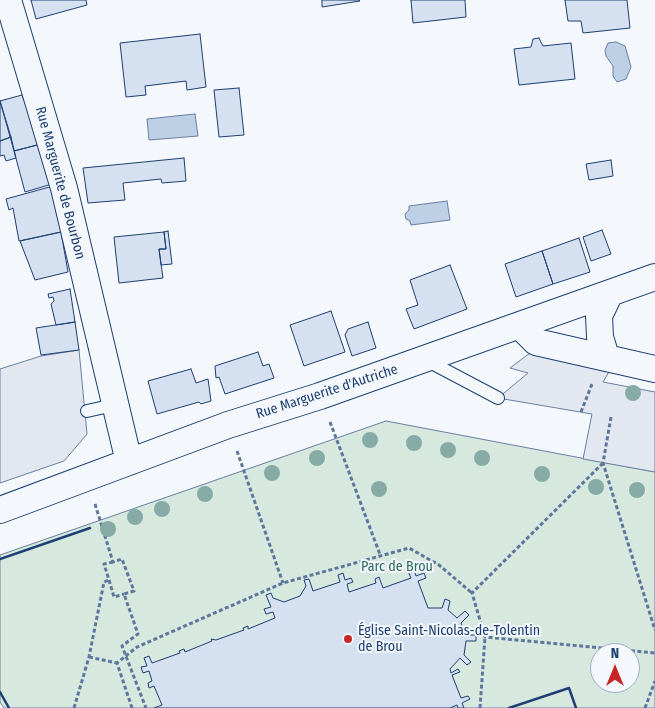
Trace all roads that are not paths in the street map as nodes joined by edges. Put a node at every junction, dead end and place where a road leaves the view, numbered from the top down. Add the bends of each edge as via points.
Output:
1 (8, 0) edge
2 (655, 277) edge
3 (610, 293) junction
4 (520, 326) junction
5 (606, 357) junction
6 (424, 359) junction
7 (655, 369) edge
8 (498, 398) dead end
9 (114, 405) junction
10 (87, 411) dead end
11 (129, 462) junction
12 (0, 510) edge

1 - 9 street, Rue Marguerite de Bourbon via 64,188
2 - 3 street, Rue Marguerite d'Autriche
3 - 4 street, Rue Marguerite d'Autriche
3 - 5 street via 599,316 600,338
4 - 5 street via 536,342
4 - 6 street, Rue Marguerite d'Autriche
5 - 7 street
6 - 8 lane
6 - 11 street, Rue Marguerite d'Autriche via 228,424
9 - 10 lane
9 - 11 street, Rue Marguerite de Bourbon
11 - 12 street, Rue Marguerite d'Autriche

